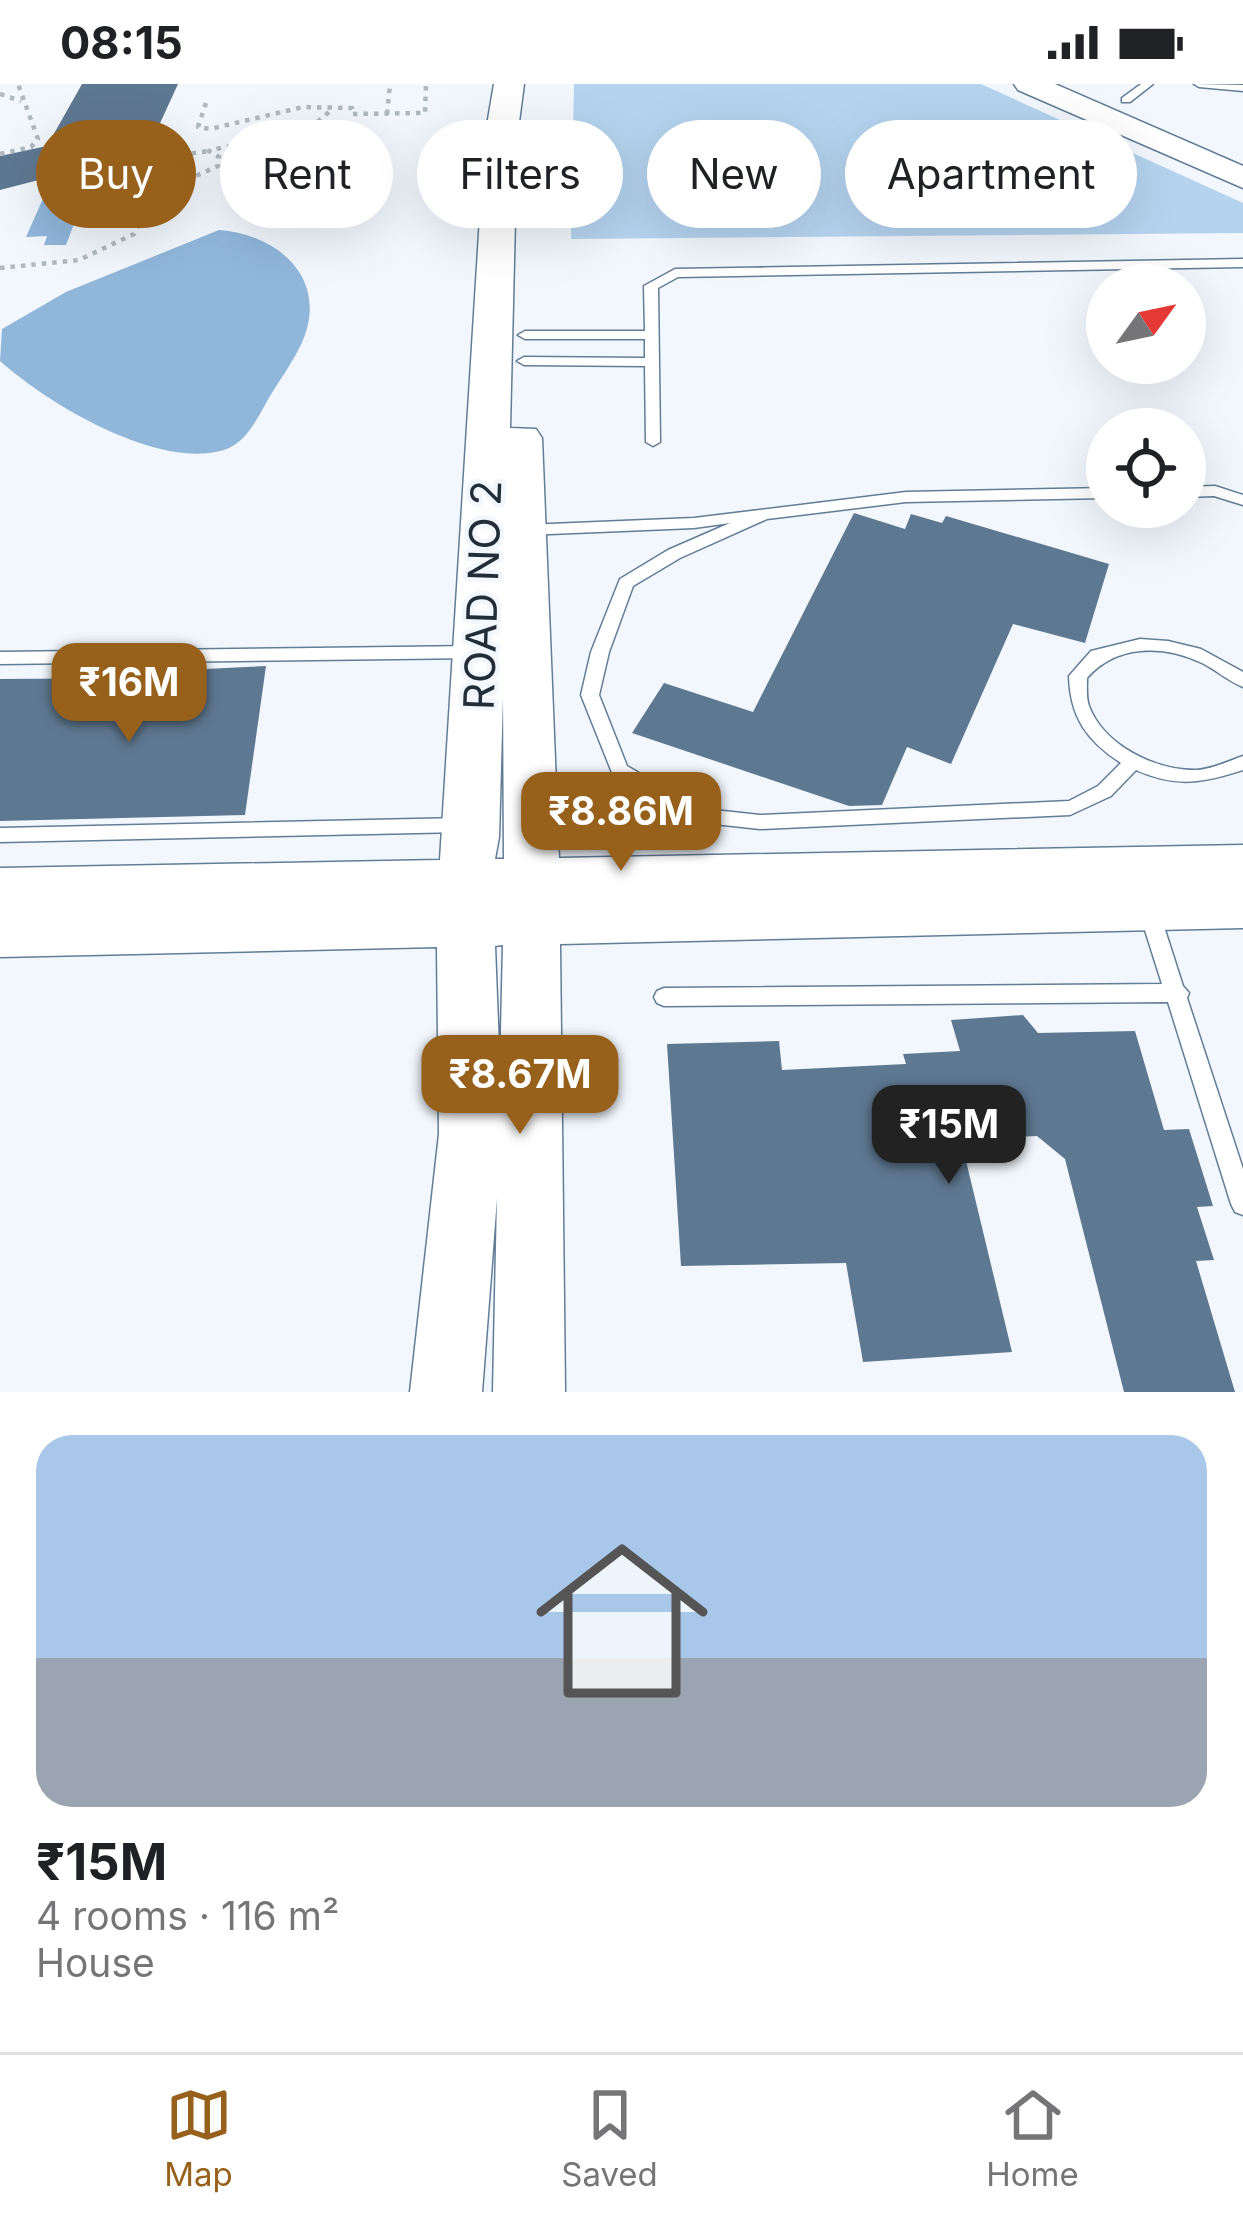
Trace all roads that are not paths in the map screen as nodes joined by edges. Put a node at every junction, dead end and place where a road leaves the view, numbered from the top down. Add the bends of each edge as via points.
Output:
1 (508, 84) edge
2 (533, 84) edge
3 (1029, 84) edge
4 (1084, 84) edge
5 (1199, 84) edge
6 (1243, 88) edge
7 (1137, 92) edge
8 (1243, 150) edge
9 (1243, 178) edge
10 (1243, 263) edge
11 (652, 335) junction
12 (525, 348) junction
13 (652, 362) junction
14 (653, 442) dead end
15 (1206, 491) edge
16 (1086, 493) edge
17 (1243, 500) edge
18 (769, 512) junction
19 (504, 530) junction
20 (480, 652) junction
21 (0, 658) edge
22 (1240, 672) edge
23 (1132, 762) junction
24 (1243, 763) edge
25 (0, 835) edge
26 (1243, 866) edge
27 (468, 875) junction
28 (0, 890) edge
29 (532, 900) junction
30 (1243, 906) edge
31 (1148, 908) junction
32 (0, 934) edge
33 (1178, 993) junction
34 (664, 997) dead end
35 (1243, 1204) edge
36 (446, 1392) edge
37 (529, 1392) edge

1 - 19 street, ROAD NO 2 via 501,136
2 - 12 street, ROAD NO 2
3 - 9 street
4 - 7 street
5 - 6 lane
7 - 8 street
10 - 11 lane via 675,273 651,286
11 - 12 lane
11 - 13 lane
12 - 13 lane
12 - 19 street, ROAD NO 2
13 - 14 lane
15 - 17 lane
16 - 18 lane via 906,496
18 - 19 lane
18 - 23 lane via 626,583 590,695 619,770 680,806 760,822 1070,808 1098,798
19 - 20 street, ROAD NO 2
19 - 29 street, ROAD NO 2
20 - 21 lane
20 - 27 street, ROAD NO 2
22 - 23 lane via 1153,645 1114,650 1086,667 1075,693 1084,723
23 - 24 lane via 1199,776
25 - 27 lane
26 - 29 street
27 - 28 street
27 - 29 street
27 - 32 street
27 - 36 street, ROAD NO 2 via 471,1134
29 - 31 street
29 - 37 street, ROAD NO 2
30 - 31 street
31 - 33 lane
33 - 34 lane
33 - 35 lane

